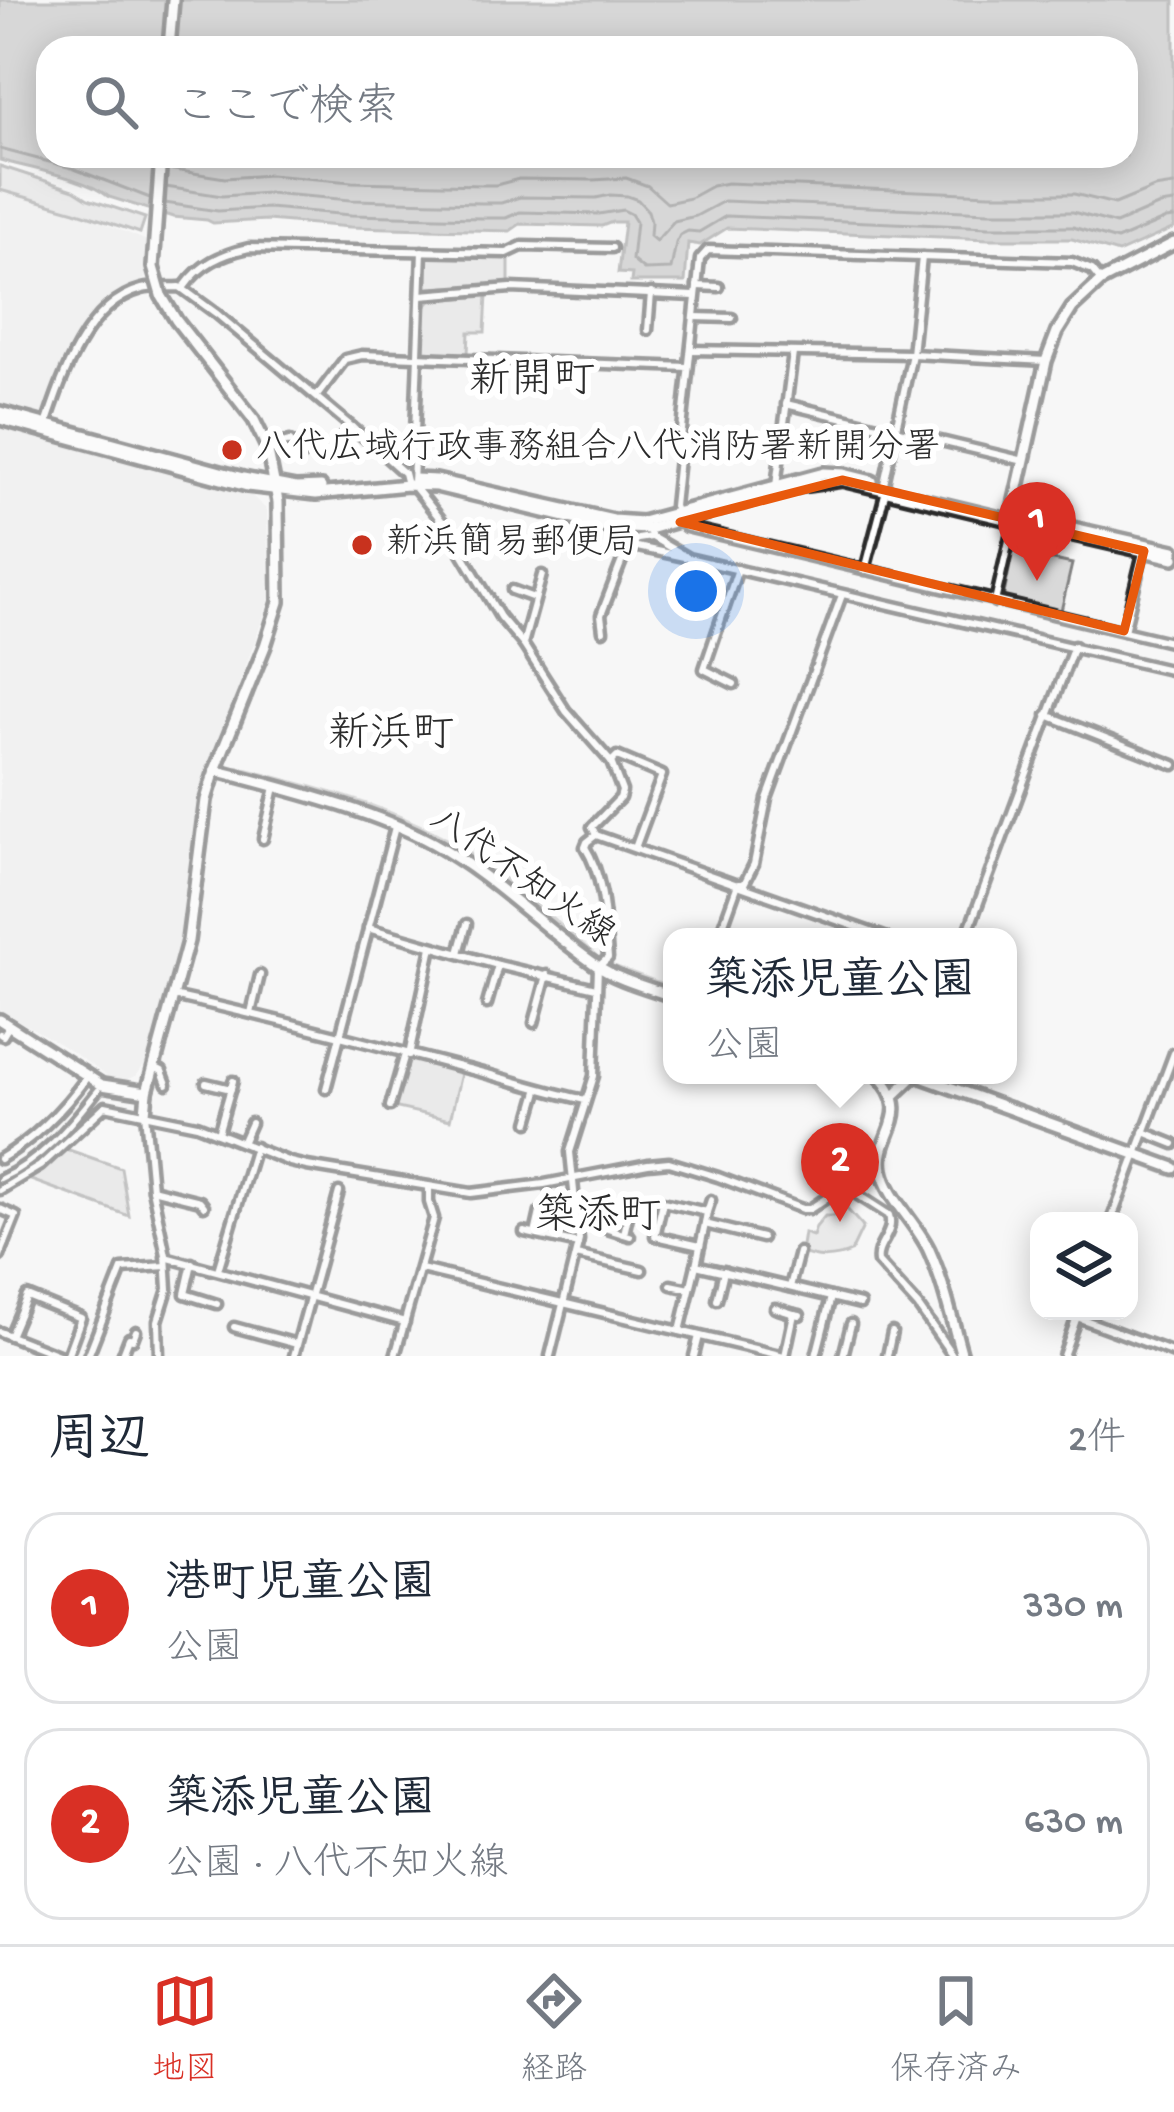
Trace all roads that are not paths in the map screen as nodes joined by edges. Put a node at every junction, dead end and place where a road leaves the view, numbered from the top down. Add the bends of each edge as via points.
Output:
1 (173, 0) edge
2 (170, 36) edge
3 (159, 168) edge
4 (1174, 243) edge
5 (612, 248) dead end
6 (422, 251) junction
7 (922, 257) junction
8 (1101, 281) junction
9 (697, 286) junction
10 (719, 286) dead end
11 (184, 287) junction
12 (651, 293) junction
13 (421, 295) junction
14 (695, 296) junction
15 (694, 317) junction
16 (732, 318) dead end
17 (648, 330) dead end
18 (691, 350) junction
19 (793, 353) junction
20 (912, 354) junction
21 (418, 357) junction
22 (1046, 361) junction
23 (688, 367) junction
24 (316, 396) junction
25 (786, 404) junction
26 (0, 416) edge
27 (352, 427) junction
28 (45, 428) junction
29 (896, 431) junction
30 (341, 439) dead end
31 (267, 447) junction
32 (302, 455) dead end
33 (1024, 461) junction
34 (410, 482) junction
35 (885, 487) junction
36 (277, 488) junction
37 (775, 490) junction
38 (679, 518) junction
39 (1013, 518) junction
40 (650, 533) junction
41 (628, 545) junction
42 (1144, 551) junction
43 (1174, 555) edge
44 (688, 558) junction
45 (738, 569) junction
46 (865, 570) junction
47 (542, 575) dead end
48 (512, 590) dead end
49 (842, 596) junction
50 (534, 598) junction
51 (995, 602) junction
52 (1124, 631) junction
53 (603, 632) dead end
54 (1174, 643) edge
55 (523, 644) junction
56 (1074, 646) junction
57 (1174, 671) edge
58 (734, 684) dead end
59 (1047, 715) junction
60 (611, 762) junction
61 (1174, 765) edge
62 (215, 770) junction
63 (275, 787) junction
64 (395, 827) junction
65 (596, 835) junction
66 (263, 839) dead end
67 (635, 848) junction
68 (738, 884) junction
69 (467, 924) dead end
70 (368, 928) junction
71 (721, 928) edge
72 (860, 928) edge
73 (969, 928) edge
74 (433, 946) junction
75 (459, 953) junction
76 (498, 964) junction
77 (598, 967) junction
78 (547, 975) junction
79 (260, 976) dead end
80 (596, 988) junction
81 (663, 993) edge
82 (173, 996) junction
83 (487, 1004) dead end
84 (251, 1013) junction
85 (534, 1023) dead end
86 (3, 1026) edge
87 (339, 1036) junction
88 (1174, 1052) edge
89 (407, 1054) junction
90 (154, 1067) junction
91 (87, 1077) junction
92 (206, 1083) dead end
93 (167, 1084) dead end
94 (888, 1084) edge
95 (905, 1084) edge
96 (940, 1084) edge
97 (326, 1089) dead end
98 (98, 1090) dead end
99 (538, 1090) junction
100 (147, 1092) junction
101 (897, 1092) junction
102 (585, 1100) junction
103 (389, 1106) dead end
104 (145, 1113) junction
105 (529, 1122) dead end
106 (251, 1123) dead end
107 (1144, 1132) junction
108 (218, 1133) junction
109 (243, 1143) junction
110 (1174, 1144) edge
111 (254, 1148) junction
112 (1136, 1154) junction
113 (0, 1159) edge
114 (1174, 1168) edge
115 (572, 1178) junction
116 (0, 1179) edge
117 (429, 1187) junction
118 (152, 1189) junction
119 (0, 1190) edge
120 (339, 1192) dead end
121 (633, 1194) dead end
122 (711, 1200) dead end
123 (204, 1206) dead end
124 (0, 1209) edge
125 (707, 1212) junction
126 (1115, 1212) edge
127 (540, 1213) dead end
128 (578, 1220) junction
129 (705, 1223) junction
130 (524, 1232) dead end
131 (535, 1234) junction
132 (762, 1238) dead end
133 (2, 1243) edge
134 (578, 1244) junction
135 (700, 1246) junction
136 (799, 1252) dead end
137 (575, 1255) junction
138 (0, 1256) edge
139 (166, 1262) junction
140 (192, 1263) junction
141 (696, 1265) junction
142 (421, 1269) junction
143 (642, 1270) dead end
144 (724, 1271) junction
145 (213, 1272) junction
146 (671, 1285) dead end
147 (790, 1287) junction
148 (690, 1289) junction
149 (310, 1296) junction
150 (831, 1297) junction
151 (717, 1300) dead end
152 (562, 1303) junction
153 (217, 1304) dead end
154 (860, 1304) dead end
155 (775, 1308) dead end
156 (1076, 1320) edge
157 (1092, 1320) edge
158 (405, 1322) junction
159 (851, 1324) dead end
160 (233, 1327) dead end
161 (136, 1331) dead end
162 (680, 1331) junction
163 (892, 1331) dead end
164 (0, 1332) edge
165 (10, 1336) junction
166 (699, 1336) junction
167 (297, 1344) junction
168 (1174, 1354) edge
169 (64, 1356) edge
170 (88, 1356) edge
171 (122, 1356) edge
172 (159, 1356) edge
173 (294, 1356) edge
174 (394, 1356) edge
175 (550, 1356) edge
176 (694, 1356) edge
177 (784, 1356) edge
178 (817, 1356) edge
179 (843, 1356) edge
180 (886, 1356) edge
181 (952, 1356) edge
182 (962, 1356) edge
183 (1063, 1356) edge

1 - 2 main road
3 - 31 main road, bridge via 153,267 161,295
4 - 8 main road
5 - 6 street
6 - 11 street via 249,248 206,264
6 - 13 street
7 - 8 street via 1072,262
7 - 9 street via 708,250
7 - 20 street
8 - 22 main road via 1072,308
9 - 10 street
9 - 14 street
11 - 24 street
11 - 28 street via 140,290 104,311 65,368
12 - 13 street via 511,288
12 - 14 street
12 - 17 street
13 - 21 street
14 - 15 street
15 - 16 street
15 - 18 street
18 - 19 street
18 - 23 street
19 - 20 street
19 - 25 street
20 - 22 street
20 - 29 street
21 - 23 street
21 - 24 street via 352,356
21 - 34 street
22 - 33 main road
23 - 38 street
24 - 27 street
25 - 29 street
25 - 37 street
26 - 28 main road
27 - 30 street
27 - 34 street
28 - 36 main road
29 - 33 street
29 - 35 street
31 - 32 street via 290,441
31 - 36 main road
33 - 39 main road
34 - 36 main road via 316,494
34 - 38 main road via 436,480 625,523
34 - 40 main road
34 - 55 street
35 - 37 main road via 824,473
35 - 39 main road
35 - 46 street
36 - 62 main road via 279,602
37 - 38 main road
38 - 40 main road
38 - 46 street via 694,529
39 - 42 main road
39 - 43 main road
39 - 51 street
40 - 41 street
40 - 44 street
41 - 44 street
41 - 53 street via 601,616
42 - 43 main road
42 - 52 street
44 - 45 street
45 - 49 street
45 - 58 street via 704,669
46 - 51 street
47 - 50 street
48 - 50 street
49 - 56 street
49 - 68 street via 767,799 754,864
50 - 55 street
51 - 52 street
52 - 54 street
55 - 60 street via 566,712
56 - 57 street
56 - 59 street
59 - 61 street
59 - 73 street
60 - 65 street via 622,791 592,827
60 - 67 street via 617,756 662,775
62 - 63 main road, 八代不知火線
62 - 82 main road
63 - 64 main road, 八代不知火線
63 - 66 street
64 - 70 street
64 - 77 main road, 八代不知火線 via 500,889
65 - 67 street
65 - 77 street via 585,847 604,914 608,958
67 - 68 street
68 - 71 street
68 - 72 street
69 - 75 street
70 - 74 street
70 - 87 street
74 - 75 street
74 - 89 street
75 - 76 street
76 - 78 street
76 - 83 street
77 - 80 street
77 - 81 main road, 八代不知火線
78 - 80 street
78 - 85 street
79 - 84 street
80 - 102 street via 594,1076
82 - 84 street
82 - 90 main road
84 - 87 street
86 - 91 main road
87 - 89 street
87 - 97 street
88 - 107 street
89 - 99 street
89 - 103 street
90 - 93 street
90 - 100 main road
91 - 100 main road
91 - 113 street via 53,1119
92 - 108 street via 232,1085
94 - 101 main road
95 - 101 main road
96 - 112 main road
98 - 116 street via 52,1144
99 - 102 street
99 - 105 street
100 - 104 main road
101 - 182 main road via 882,1174 928,1247
102 - 115 street via 570,1152
104 - 108 street
104 - 118 street
104 - 119 street via 102,1106 53,1156
106 - 109 street
107 - 110 street
107 - 112 street
108 - 109 street
109 - 111 street
111 - 117 street
111 - 145 street
112 - 114 main road
112 - 126 street
115 - 117 street via 471,1193
115 - 128 street
115 - 181 street via 669,1162 802,1209 848,1187 889,1215 878,1262
117 - 142 street via 434,1218
118 - 123 street
118 - 139 street
120 - 149 street
121 - 128 street via 627,1235
122 - 125 street
124 - 133 street via 16,1216
125 - 129 street
125 - 135 street via 663,1202 655,1236
127 - 131 street
128 - 134 street
129 - 132 street
129 - 135 street
130 - 131 street
131 - 134 street
133 - 138 street
134 - 137 street
135 - 141 street
136 - 147 street
137 - 143 street
137 - 152 street
139 - 140 street
139 - 170 street via 122,1269
139 - 172 street
140 - 145 street
140 - 153 street via 184,1294
141 - 144 street
141 - 148 street
142 - 152 street
142 - 158 street
144 - 147 street
144 - 151 street
145 - 149 street
146 - 148 street
147 - 150 street
148 - 162 street
149 - 158 street
149 - 167 street
150 - 154 street
150 - 178 street
152 - 162 street
152 - 175 street
155 - 177 street via 797,1314
156 - 183 street
157 - 168 street
158 - 174 street
159 - 179 street
160 - 167 street
161 - 171 street
162 - 166 street
163 - 180 street
164 - 165 street
165 - 169 street
165 - 169 street via 27,1296 81,1318
166 - 176 street
166 - 177 street
167 - 173 street

